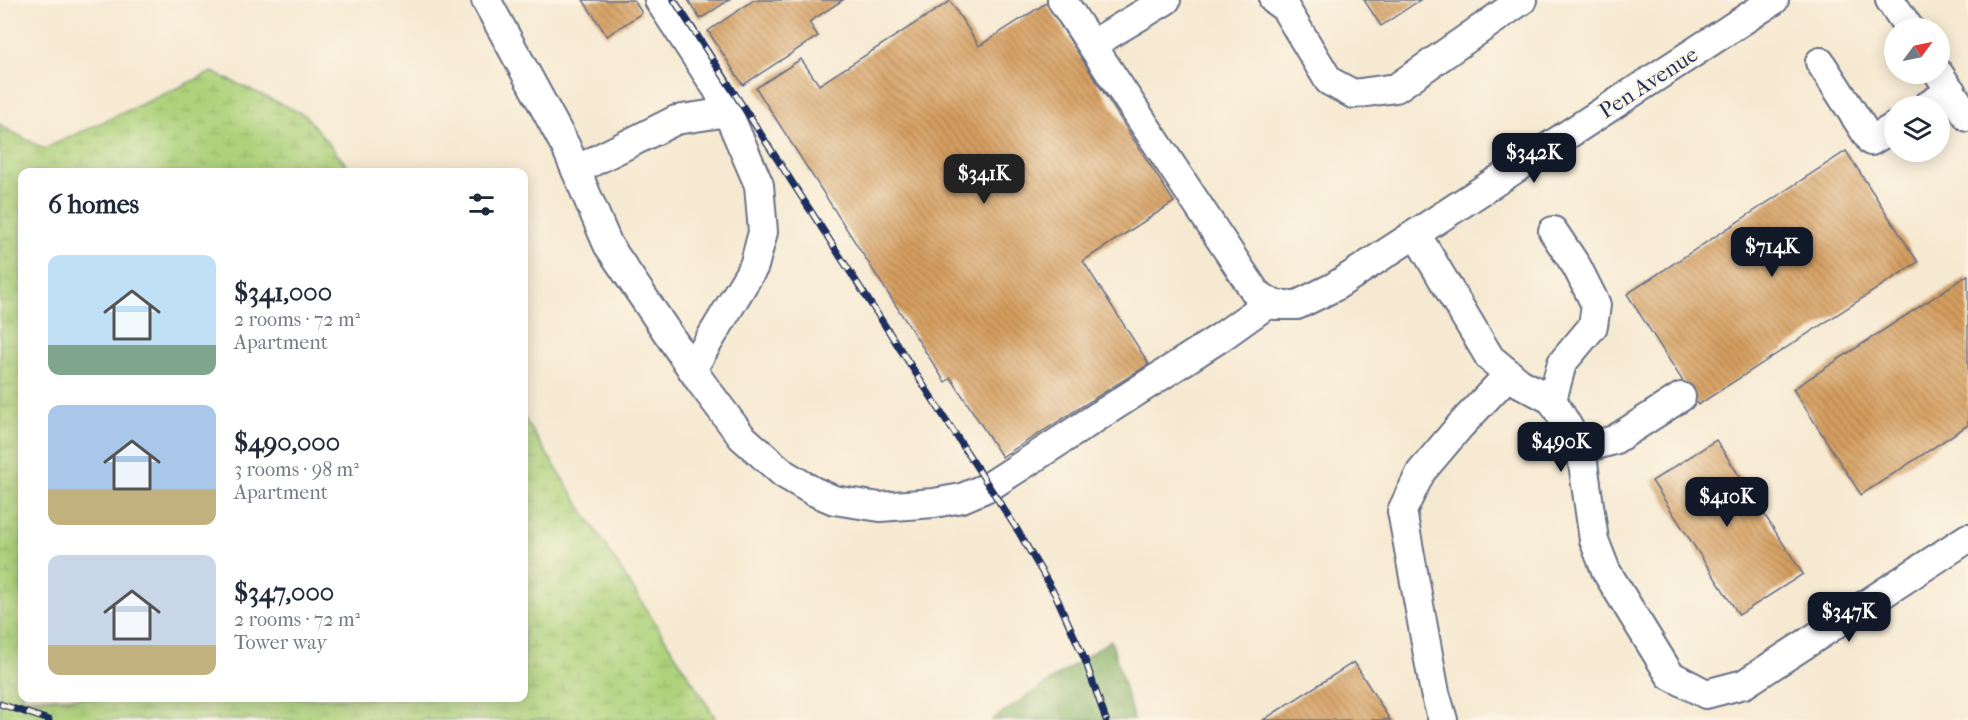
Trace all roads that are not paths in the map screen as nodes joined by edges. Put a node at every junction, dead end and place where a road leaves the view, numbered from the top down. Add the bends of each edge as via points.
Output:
1 (486, 0) edge
2 (659, 0) edge
3 (1062, 0) edge
4 (1167, 0) edge
5 (1274, 0) edge
6 (1522, 0) edge
7 (1890, 0) edge
8 (1763, 3) edge
9 (1902, 18) edge
10 (1093, 44) junction
11 (1820, 62) dead end
12 (1943, 84) edge
13 (1946, 84) edge
14 (1934, 96) edge
15 (728, 112) junction
16 (1968, 117) edge
17 (1884, 133) edge
18 (576, 170) junction
19 (1553, 231) dead end
20 (1416, 234) junction
21 (1272, 303) junction
22 (692, 369) junction
23 (1509, 374) junction
24 (1681, 397) dead end
25 (1552, 400) junction
26 (1581, 449) junction
27 (1968, 538) edge
28 (1443, 720) edge

1 - 18 street
2 - 15 street via 718,90
3 - 10 street
4 - 10 street
5 - 6 street via 1285,8 1329,81 1353,94 1396,88
7 - 9 street
8 - 20 street, Pen Avenue
10 - 21 street via 1256,293
11 - 17 street via 1871,141
12 - 14 street
13 - 16 street
15 - 18 street via 676,120
15 - 22 street via 759,185 763,232 754,266
18 - 22 street via 608,245
19 - 25 street via 1596,305 1593,326 1562,363
20 - 21 street, Pen Avenue via 1334,287 1297,305
20 - 23 street via 1490,358
21 - 22 street via 990,486 962,498 934,503 880,507 834,500 813,491 784,474 742,437
23 - 25 street
23 - 28 street via 1421,472 1402,511
24 - 26 street via 1614,440
25 - 26 street
26 - 27 street via 1594,540 1606,571 1670,675 1706,694 1743,684

